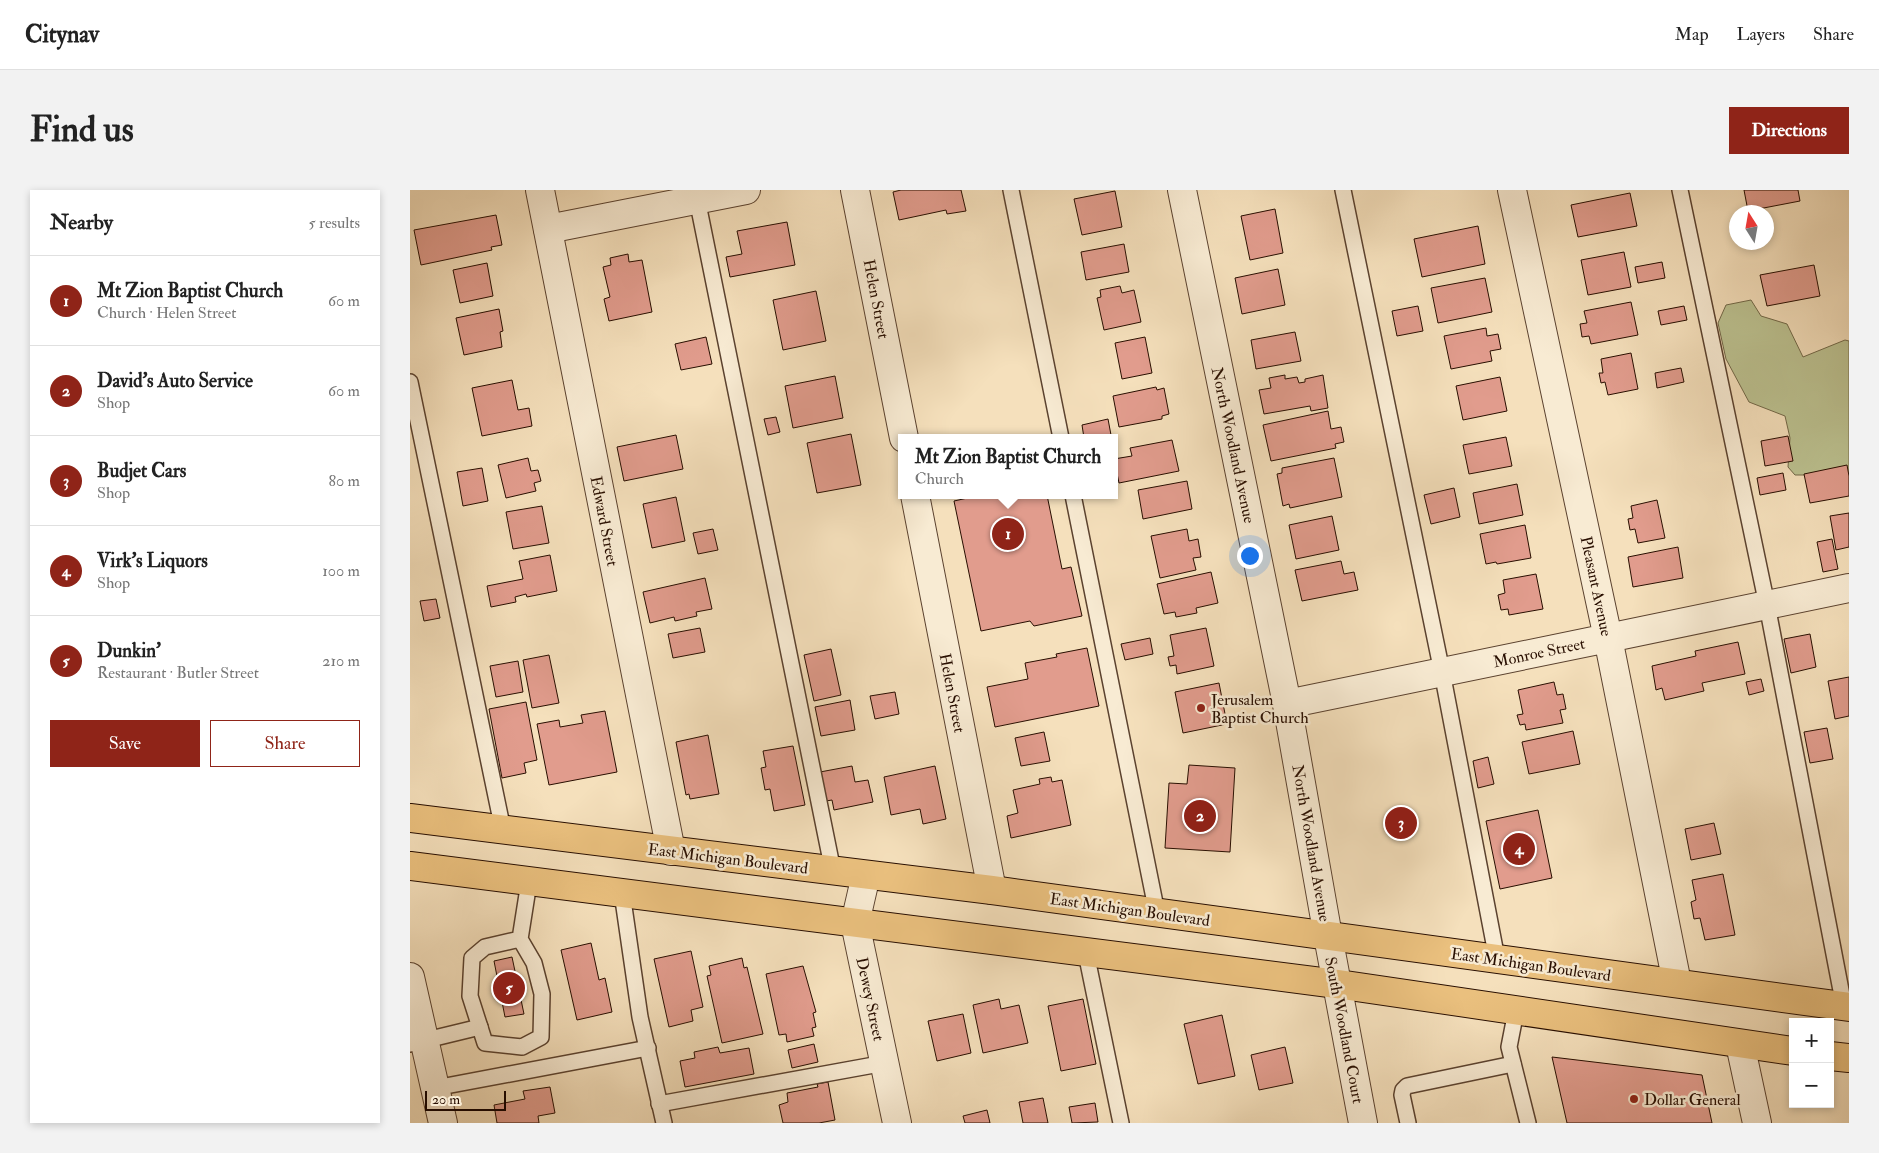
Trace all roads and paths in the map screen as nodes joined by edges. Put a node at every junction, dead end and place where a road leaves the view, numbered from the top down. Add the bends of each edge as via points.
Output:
1 (540, 190) edge
2 (746, 190) edge
3 (856, 190) edge
4 (1011, 190) edge
5 (1182, 190) edge
6 (1343, 190) edge
7 (1512, 190) edge
8 (1680, 190) edge
9 (697, 195) edge
10 (548, 229) junction
11 (410, 382) edge
12 (903, 434) edge
13 (1060, 434) edge
14 (916, 499) edge
15 (1074, 499) edge
16 (1849, 588) edge
17 (1767, 605) junction
18 (1608, 638) junction
19 (1442, 672) junction
20 (1288, 704) junction
21 (410, 818) edge
22 (503, 830) junction
23 (670, 851) junction
24 (410, 866) edge
25 (833, 871) junction
26 (866, 875) junction
27 (528, 882) junction
28 (992, 890) junction
29 (622, 893) junction
30 (1157, 913) junction
31 (855, 923) junction
32 (1328, 936) junction
33 (520, 939) junction
34 (1086, 953) junction
35 (1497, 959) junction
36 (410, 977) edge
37 (1677, 983) junction
38 (1337, 984) junction
39 (1846, 1007) edge
40 (1516, 1011) junction
41 (480, 1027) junction
42 (417, 1043) edge
43 (1740, 1044) junction
44 (648, 1048) junction
45 (1789, 1050) edge
46 (1834, 1056) edge
47 (1849, 1058) edge
48 (885, 1063) junction
49 (1513, 1064) junction
50 (435, 1088) junction
51 (659, 1104) junction
52 (443, 1123) edge
53 (664, 1123) edge
54 (897, 1123) edge
55 (1121, 1123) edge
56 (1363, 1123) edge
57 (1408, 1123) edge
58 (1528, 1123) edge
59 (1757, 1123) edge

1 - 10 street, Edward Street
2 - 9 street
3 - 12 street, Helen Street
4 - 13 lane
5 - 20 street, North Woodland Avenue
6 - 19 lane
7 - 18 street, Pleasant Avenue
8 - 17 lane
9 - 10 street
9 - 25 lane
10 - 23 street, Edward Street
11 - 22 lane
14 - 28 street, Helen Street
15 - 30 lane
16 - 17 street, Monroe Street
17 - 18 street, Monroe Street
17 - 39 lane
18 - 19 street, Monroe Street
18 - 37 street, Pleasant Avenue
19 - 20 street, Monroe Street
19 - 35 lane
20 - 32 street, North Woodland Avenue
21 - 22 main road, East Michigan Boulevard
22 - 23 main road, East Michigan Boulevard
23 - 25 main road, East Michigan Boulevard
24 - 27 main road
25 - 26 main road, East Michigan Boulevard
26 - 28 main road, East Michigan Boulevard
26 - 31 street, Dewey Street
27 - 29 main road
27 - 33 lane
28 - 30 main road, East Michigan Boulevard
29 - 31 main road
29 - 44 lane via 640,1017
30 - 32 main road, East Michigan Boulevard
31 - 34 main road
31 - 48 street, Dewey Street
32 - 35 main road, East Michigan Boulevard
32 - 38 street, South Woodland Court
33 - 41 lane via 485,947 472,958 470,996
33 - 41 lane via 534,963 542,994 541,1037 522,1047 485,1043
34 - 38 main road
34 - 55 lane
35 - 37 main road, East Michigan Boulevard
36 - 42 street
37 - 39 main road, East Michigan Boulevard
38 - 40 main road
38 - 56 street, South Woodland Court
40 - 43 main road
40 - 49 lane via 1510,1047
41 - 42 lane
42 - 50 street
43 - 45 main road
43 - 59 street
44 - 50 lane
44 - 51 lane
46 - 47 main road
48 - 51 lane
48 - 54 street, Dewey Street
49 - 57 lane via 1407,1086 1402,1094
49 - 58 lane
50 - 52 street
51 - 53 lane

